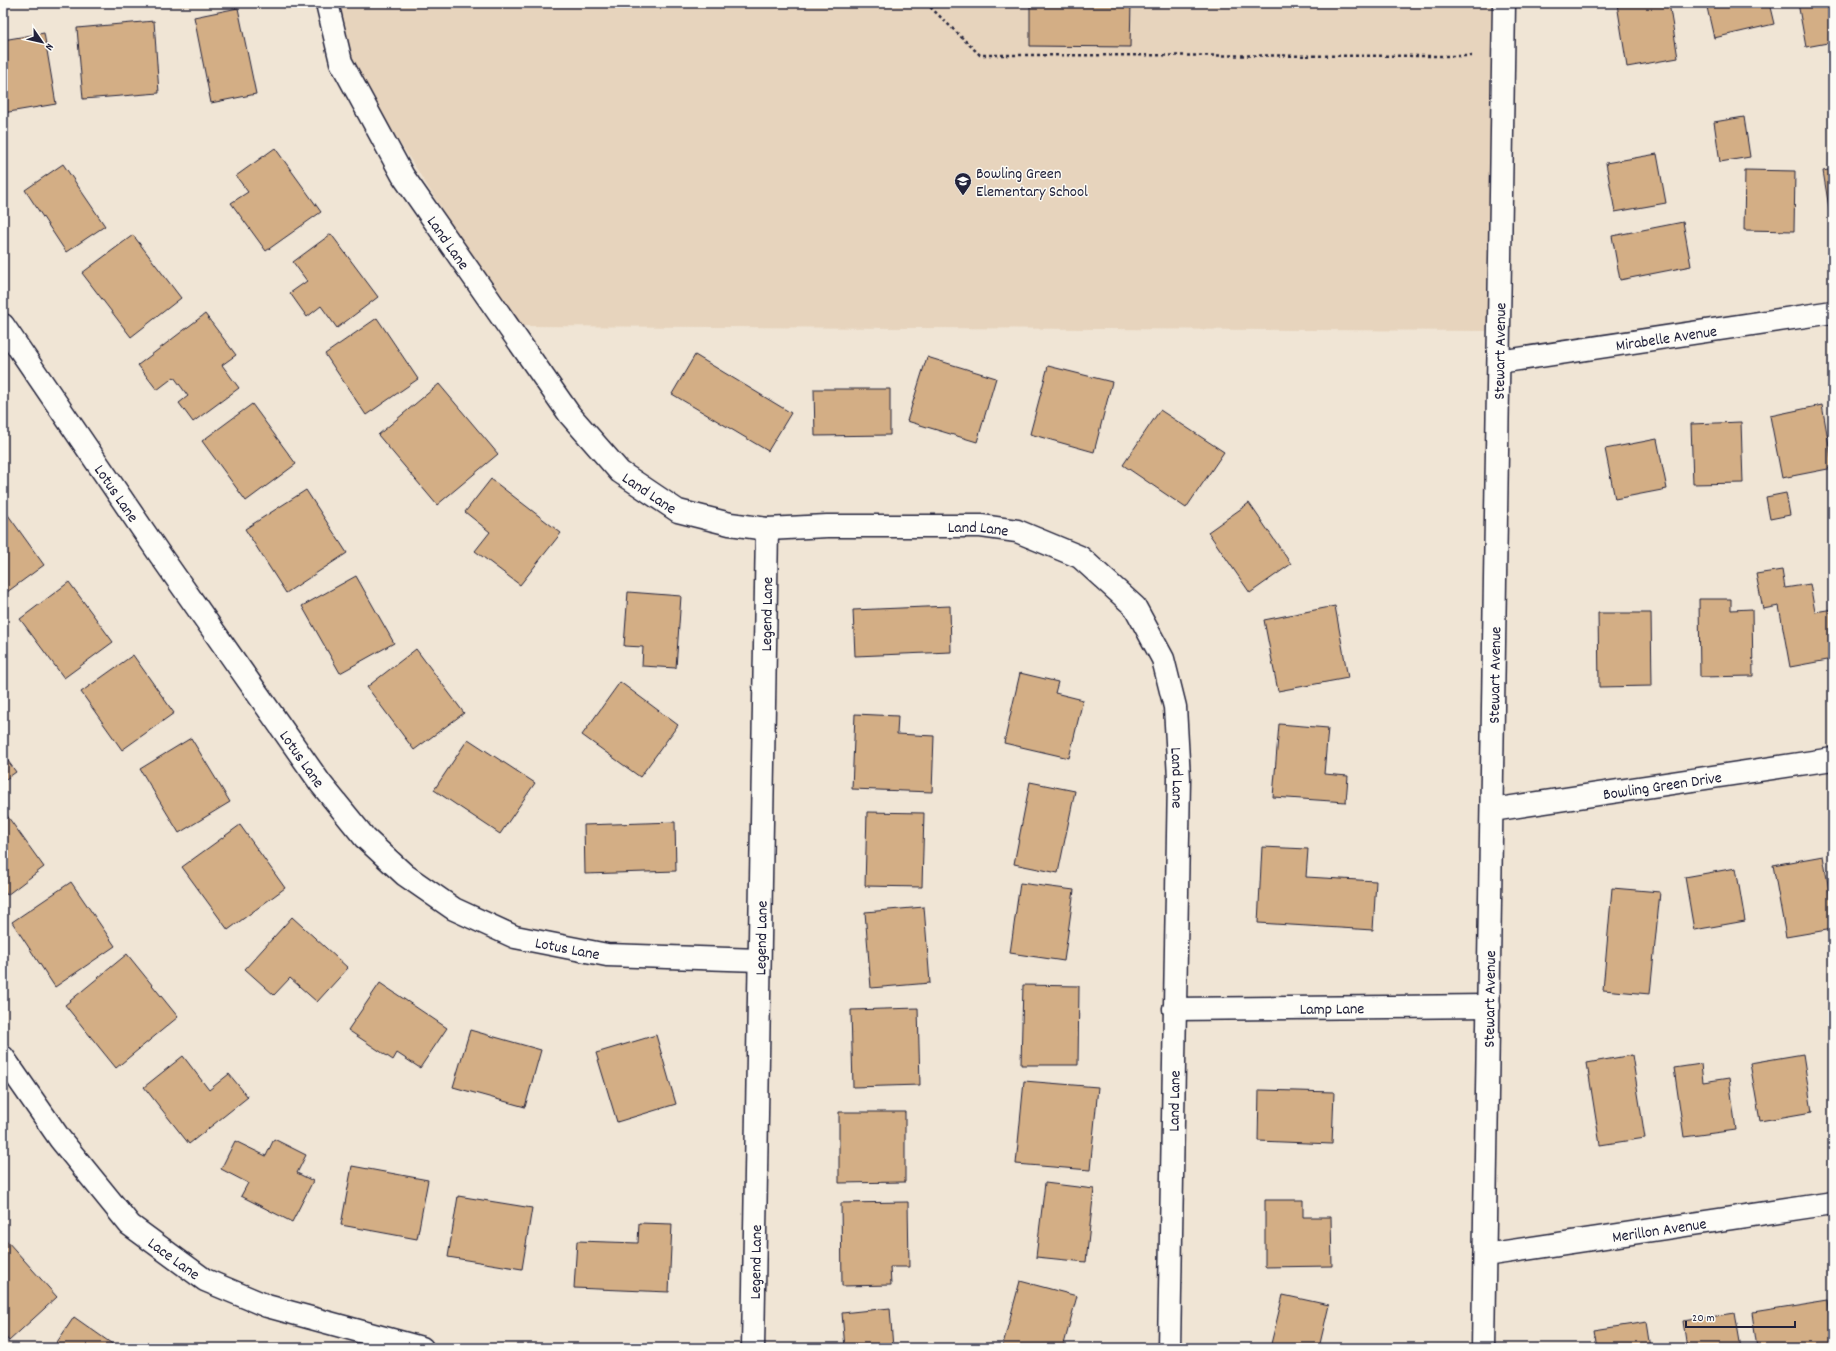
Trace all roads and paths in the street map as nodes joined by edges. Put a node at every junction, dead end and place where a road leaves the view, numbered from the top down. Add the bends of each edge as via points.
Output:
1 (327, 3) edge
2 (926, 3) edge
3 (1504, 3) edge
4 (1503, 56) junction
5 (1833, 312) edge
6 (3, 325) edge
7 (1499, 362) junction
8 (767, 529) junction
9 (1833, 759) edge
10 (1492, 810) junction
11 (759, 960) junction
12 (1489, 1006) junction
13 (1174, 1009) junction
14 (3, 1056) edge
15 (1833, 1203) edge
16 (1485, 1255) junction
17 (422, 1348) edge
18 (753, 1348) edge
19 (1169, 1348) edge
20 (1483, 1348) edge

1 - 8 street, Land Lane via 341,62 402,176 570,415 620,472 678,511 730,524
2 - 4 path via 980,55
3 - 4 street, Stewart Avenue
4 - 7 street, Stewart Avenue
5 - 7 street, Mirabelle Avenue
6 - 11 street, Lotus Lane via 158,552 322,784 365,838 405,876 454,909 515,937 607,955
7 - 10 street, Stewart Avenue
8 - 11 street, Legend Lane
8 - 13 street, Land Lane via 827,526 981,526 1017,531 1080,557 1135,607 1163,659 1175,707 1179,778
9 - 10 street, Bowling Green Drive
10 - 12 street, Stewart Avenue
11 - 18 street, Legend Lane
12 - 13 street, Lamp Lane
12 - 16 street, Stewart Avenue
13 - 19 street, Land Lane
14 - 17 street, Lace Lane via 60,1139 130,1225 205,1280 267,1306
15 - 16 street, Merillon Avenue
16 - 20 street, Stewart Avenue

